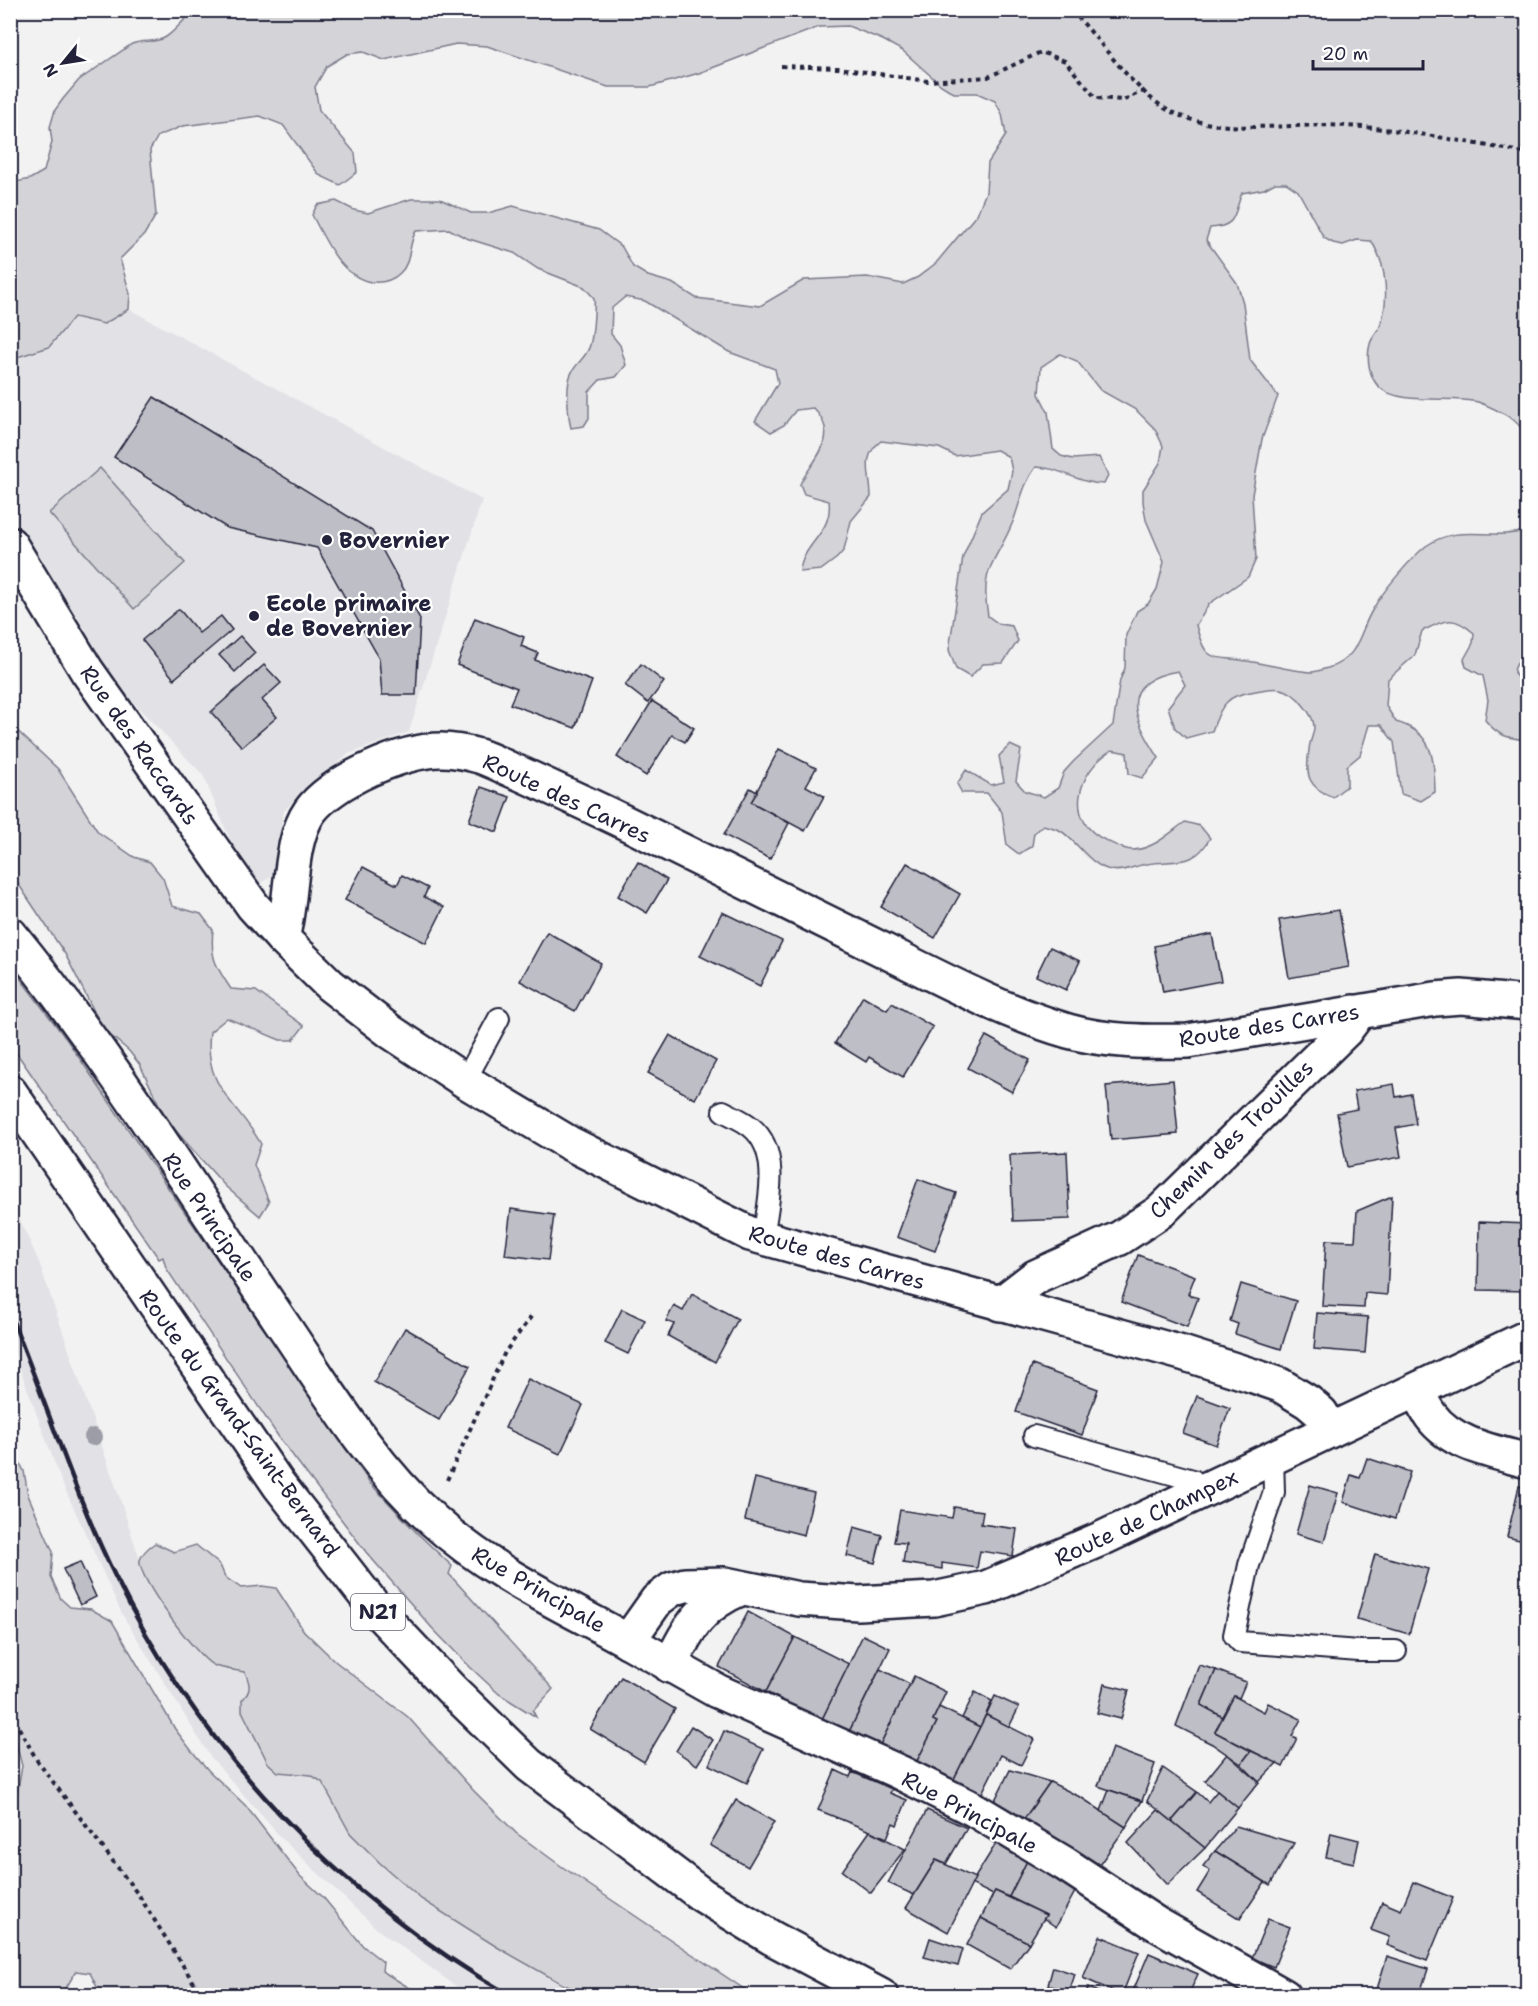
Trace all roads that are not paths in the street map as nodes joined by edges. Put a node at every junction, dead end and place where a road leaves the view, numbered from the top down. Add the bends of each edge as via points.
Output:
1 (10, 544) edge
2 (10, 934) edge
3 (282, 938) junction
4 (1527, 1003) edge
5 (1353, 1012) junction
6 (500, 1018) dead end
7 (465, 1081) junction
8 (10, 1092) edge
9 (723, 1111) dead end
10 (763, 1238) junction
11 (1000, 1304) junction
12 (1527, 1337) edge
13 (1417, 1391) junction
14 (1331, 1430) junction
15 (1034, 1436) dead end
16 (1273, 1456) junction
17 (1527, 1461) edge
18 (1199, 1491) junction
19 (742, 1588) junction
20 (628, 1641) junction
21 (1396, 1651) dead end
22 (670, 1666) junction
23 (881, 1995) edge
24 (1284, 1995) edge

1 - 3 street, Rue des Raccards via 87,671 253,906
2 - 20 street, Rue Principale via 77,1022 325,1386 396,1483 434,1521 483,1560
3 - 5 street, Route des Carres via 295,850 301,826 311,810 326,795 371,769 403,757 440,750 479,756 564,793 930,973 1070,1031 1149,1042 1188,1041
3 - 7 street, Route des Carres via 330,985
4 - 5 street, Route des Carres via 1461,997
5 - 11 street, Chemin des Trouilles via 1345,1031 1161,1211 1120,1238 1035,1277
6 - 7 lane
7 - 10 street, Route des Carres via 569,1143
8 - 23 street, Route du Grand-Saint-Bernard / N21 via 279,1485 380,1614 451,1689 530,1765 702,1895 772,1938
9 - 10 lane via 751,1127 764,1141 770,1192
10 - 11 street, Route des Carres
11 - 14 street, Route des Carres via 1182,1353 1280,1385 1321,1413
12 - 13 street, Route de Champex
13 - 14 street, Route de Champex
13 - 17 street via 1430,1415 1453,1436
14 - 16 street, Route de Champex
15 - 18 lane via 1193,1480
16 - 18 street, Route de Champex
16 - 21 lane via 1274,1492 1249,1565 1234,1635 1240,1642
18 - 19 street, Route de Champex via 1051,1562 959,1595 906,1602 839,1602
19 - 20 street, Route de Champex via 705,1584 672,1589 645,1614
19 - 22 street via 710,1604 696,1619
20 - 22 street, Rue Principale
22 - 24 street, Rue Principale via 717,1692 975,1810 1155,1923

